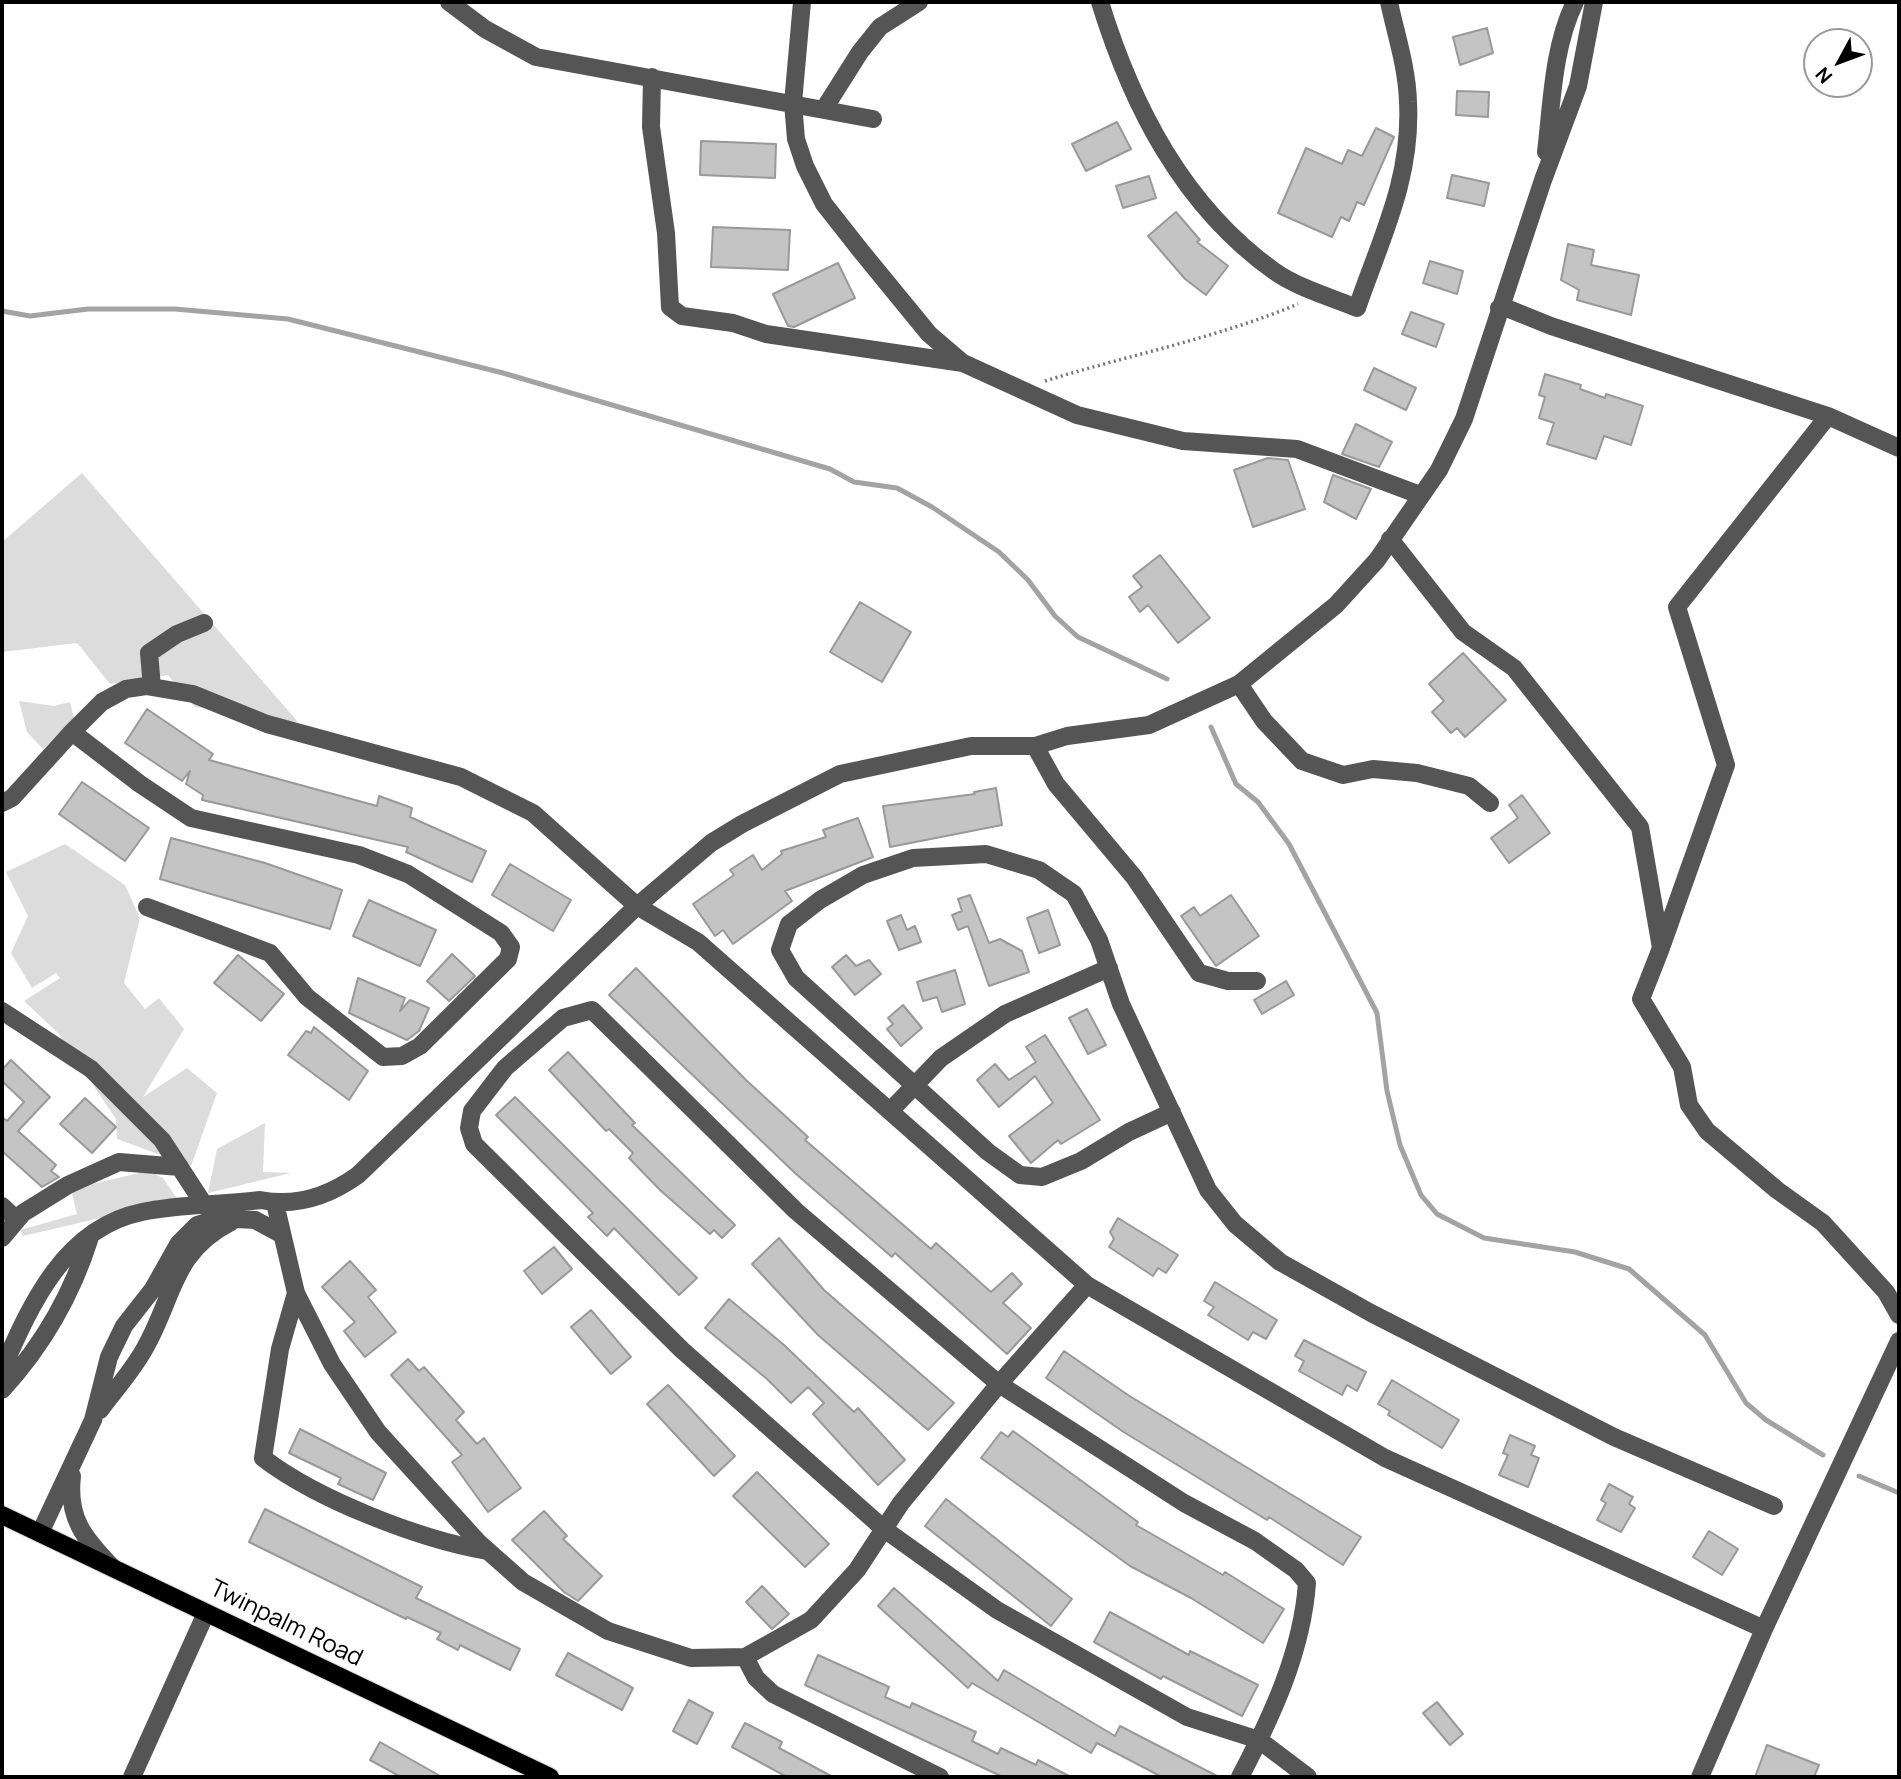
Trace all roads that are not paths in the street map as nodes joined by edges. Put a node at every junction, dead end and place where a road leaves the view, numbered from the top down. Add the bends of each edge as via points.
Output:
1 (449, 2) edge
2 (802, 2) edge
3 (919, 2) edge
4 (1100, 2) edge
5 (1389, 2) edge
6 (1575, 2) edge
7 (1594, 2) edge
8 (652, 77) junction
9 (793, 103) junction
10 (824, 109) junction
11 (873, 119) dead end
12 (1543, 180) junction
13 (1499, 308) junction
14 (963, 363) junction
15 (1828, 416) junction
16 (1899, 448) edge
17 (1420, 495) junction
18 (1390, 539) junction
19 (204, 623) dead end
20 (1239, 684) junction
21 (152, 687) junction
22 (72, 732) junction
23 (1035, 746) junction
24 (2, 803) edge
25 (1490, 803) dead end
26 (637, 906) junction
27 (147, 908) dead end
28 (1661, 948) junction
29 (1109, 968) junction
30 (1257, 981) dead end
31 (2, 1011) edge
32 (914, 1087) junction
33 (891, 1110) junction
34 (1172, 1112) junction
35 (180, 1167) junction
36 (275, 1203) junction
37 (211, 1205) junction
38 (2, 1206) edge
39 (237, 1219) junction
40 (17, 1220) junction
41 (91, 1233) junction
42 (281, 1234) junction
43 (2, 1238) edge
44 (1087, 1285) junction
45 (296, 1293) junction
46 (1899, 1315) edge
47 (1899, 1341) edge
48 (2, 1370) edge
49 (999, 1384) junction
50 (2, 1390) edge
51 (93, 1420) junction
52 (73, 1458) junction
53 (1774, 1506) dead end
54 (2, 1515) edge
55 (884, 1529) junction
56 (40, 1533) junction
57 (488, 1551) junction
58 (113, 1568) junction
59 (206, 1613) junction
60 (1764, 1629) junction
61 (745, 1657) junction
62 (1259, 1740) junction
63 (132, 1777) edge
64 (550, 1777) edge
65 (940, 1777) edge
66 (1240, 1777) edge
67 (1308, 1777) edge
68 (1700, 1777) edge

1 - 8 street via 512,46 536,57
2 - 9 street
3 - 10 street via 880,27
4 - 5 street via 1130,89 1170,161 1194,193 1236,240 1276,273 1357,308 1404,177 1409,103
6 - 12 street via 1555,72
7 - 12 street via 1578,86
8 - 9 street
8 - 14 street via 651,127 666,233 670,307 682,316 733,323 766,334
9 - 10 street
9 - 14 street via 796,139 824,204 929,334
10 - 11 street
12 - 13 street
13 - 15 street
13 - 17 street via 1465,419 1439,470
14 - 17 street via 1077,415 1184,441 1297,449
15 - 16 street
15 - 28 street via 1677,607 1726,765
17 - 18 street
18 - 20 street via 1336,605
18 - 28 street via 1463,632 1514,667 1640,827
19 - 21 street via 149,653
20 - 23 street via 1149,725 1067,736
20 - 25 street via 1264,722 1302,761 1343,775 1373,769 1417,773 1469,786
21 - 22 street via 126,689 102,702
21 - 26 street via 193,694 267,724 461,777 533,813
22 - 24 street via 12,798
22 - 27 street via 191,818 359,855 408,874 501,933 511,947 508,959 420,1046 402,1056 383,1057 307,997 270,953
23 - 26 street via 971,746 840,774 711,843
23 - 30 street via 1056,783 1134,877 1199,973 1228,981
26 - 33 street via 698,942
26 - 36 street via 358,1175 336,1191
28 - 46 street via 1641,999 1682,1067 1689,1105 1707,1131 1823,1223 1886,1292
29 - 32 street via 1005,1014 941,1058
29 - 32 street via 1074,894 1039,870 986,854 913,858 863,875 820,900 789,923 780,950 796,978
29 - 34 street
31 - 35 street via 91,1069 162,1140
32 - 33 street
32 - 34 street via 1020,1175 1042,1177 1081,1161
33 - 44 street
34 - 53 street via 1208,1190 1235,1224 1280,1262 1614,1437
35 - 37 street
35 - 40 street via 119,1162 68,1185
36 - 37 street
36 - 42 street
37 - 41 street via 141,1212
38 - 40 street
39 - 42 street via 255,1220
39 - 51 street via 214,1231 186,1257 144,1351
39 - 51 street via 219,1218 197,1226 179,1243 153,1289 124,1326 109,1357
40 - 43 street
41 - 48 street via 48,1276
41 - 50 street via 55,1321
42 - 45 street
44 - 49 street
44 - 60 street via 1385,1458
45 - 57 street via 332,1364 378,1432
45 - 57 street via 280,1349 263,1458 284,1474 375,1516 455,1545
47 - 60 street
49 - 55 street
49 - 55 street via 796,1211 592,1010 563,1018 505,1068 472,1111 469,1128 474,1144 682,1350
49 - 62 street via 1184,1503 1255,1541 1307,1583 1305,1614 1285,1682
51 - 52 street
52 - 56 street
52 - 58 street via 69,1499 85,1538
54 - 56 main road, Twinpalm Road
55 - 61 street via 857,1570 811,1620
55 - 62 street via 997,1610 1187,1717
56 - 58 main road, Twinpalm Road
57 - 61 street via 523,1582 608,1631 691,1658
58 - 59 main road, Twinpalm Road
59 - 63 street
59 - 64 main road, Twinpalm Road
60 - 68 street
61 - 65 street via 756,1678 773,1694
62 - 66 street
62 - 67 street

